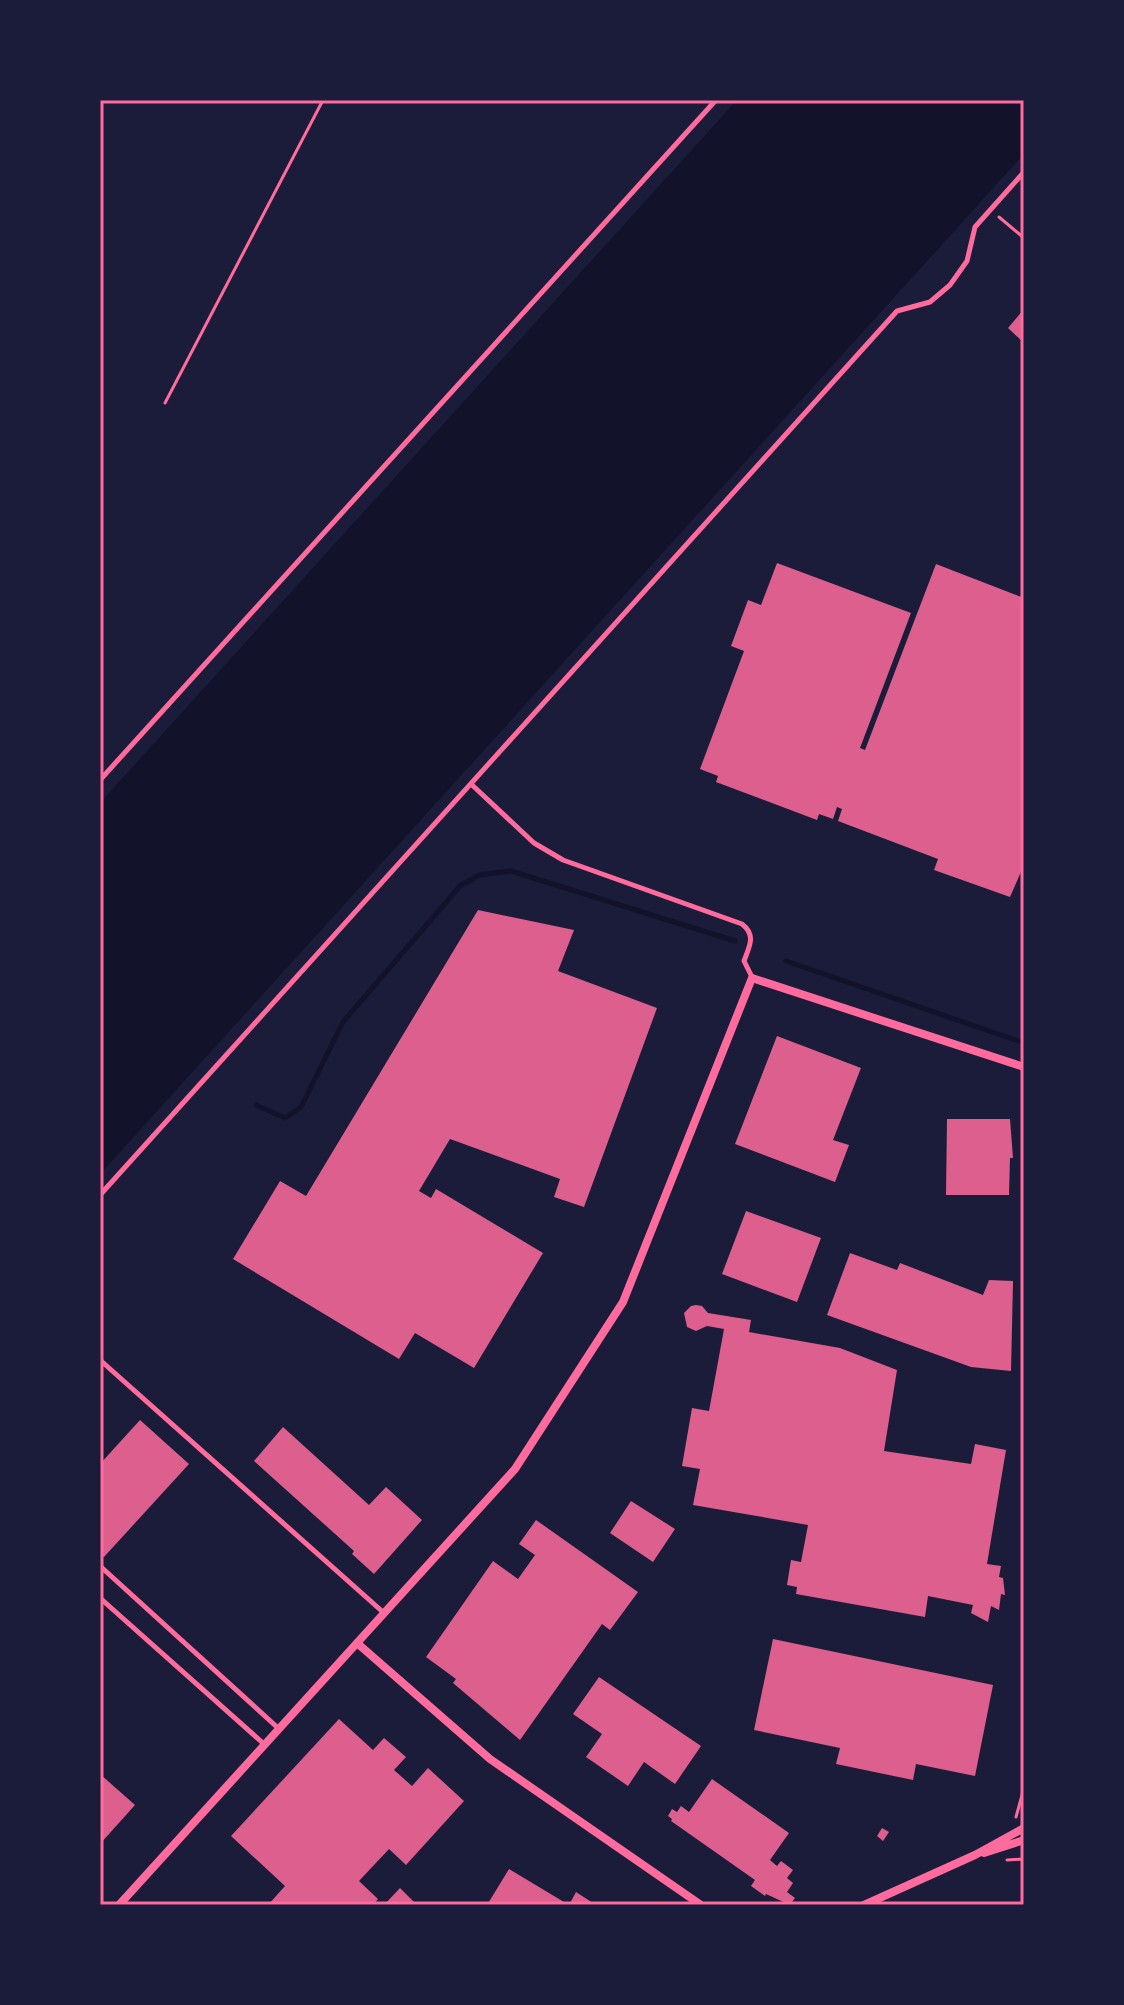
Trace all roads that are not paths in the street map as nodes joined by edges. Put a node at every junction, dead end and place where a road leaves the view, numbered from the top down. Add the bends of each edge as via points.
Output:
1 (716, 100) edge
2 (1024, 172) edge
3 (100, 780) edge
4 (471, 784) junction
5 (752, 978) junction
6 (1024, 1067) edge
7 (100, 1195) edge
8 (100, 1360) edge
9 (100, 1566) edge
10 (100, 1598) edge
11 (384, 1613) junction
12 (357, 1643) junction
13 (279, 1729) junction
14 (265, 1745) junction
15 (1024, 1828) edge
16 (1024, 1840) edge
17 (975, 1855) junction
18 (119, 1905) edge
19 (701, 1905) edge
20 (864, 1905) edge

1 - 3 lane
2 - 4 lane via 975,227 967,261 950,285 930,302 897,311
4 - 5 lane via 534,843 563,860 742,924 752,939 744,961
4 - 7 lane
5 - 6 street
5 - 11 street via 623,1302 515,1469
8 - 11 lane
9 - 13 lane
10 - 14 lane
11 - 12 street
12 - 13 street
12 - 19 street via 490,1759
13 - 14 street
14 - 18 street
15 - 17 street
16 - 17 street
17 - 20 street

